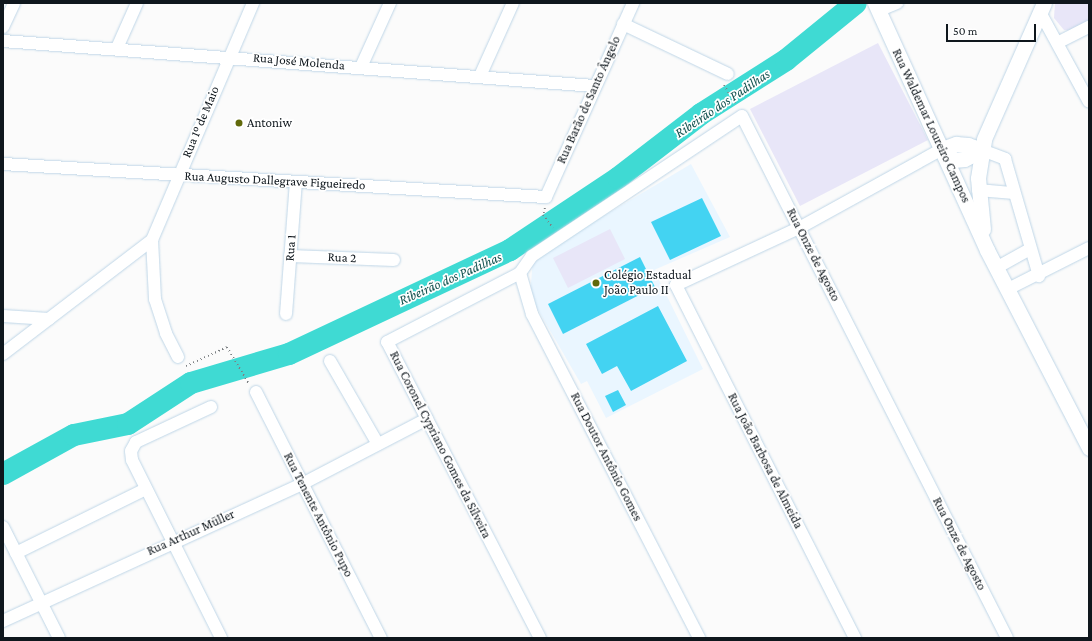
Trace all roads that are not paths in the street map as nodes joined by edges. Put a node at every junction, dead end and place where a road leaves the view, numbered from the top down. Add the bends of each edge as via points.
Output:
1 (14, 3) edge
2 (137, 3) edge
3 (253, 3) edge
4 (390, 3) edge
5 (513, 3) edge
6 (633, 3) edge
7 (897, 3) edge
8 (876, 7) edge
9 (1042, 7) edge
10 (623, 24) junction
11 (3, 27) edge
12 (1089, 27) edge
13 (3, 41) edge
14 (1059, 42) junction
15 (117, 48) junction
16 (229, 56) junction
17 (361, 67) junction
18 (480, 76) junction
19 (724, 77) road end
20 (595, 86) junction
21 (1089, 102) edge
22 (942, 149) junction
23 (982, 150) junction
24 (3, 164) edge
25 (178, 175) junction
26 (296, 182) junction
27 (978, 190) junction
28 (1014, 193) junction
29 (546, 197) joint
30 (799, 228) junction
31 (152, 240) junction
32 (1089, 248) edge
33 (1030, 249) junction
34 (987, 250) junction
35 (290, 256) junction
36 (394, 260) dead end
37 (996, 268) junction
38 (520, 273) junction
39 (1039, 276) junction
40 (1008, 290) junction
41 (286, 314) dead end
42 (3, 316) edge
43 (49, 318) junction
44 (3, 354) edge
45 (178, 357) road end
46 (330, 361) dead end
47 (252, 388) road end
48 (211, 407) dead end
49 (427, 419) junction
50 (378, 444) junction
51 (1089, 448) edge
52 (302, 484) junction
53 (146, 490) junction
54 (3, 527) edge
55 (172, 541) junction
56 (16, 553) junction
57 (41, 602) junction
58 (3, 622) edge
59 (59, 638) edge
60 (221, 638) edge
61 (381, 638) edge
62 (540, 638) edge
63 (699, 638) edge
64 (855, 638) edge
65 (1007, 638) edge

1 - 11 street
2 - 15 street
3 - 16 street, Rua 1º de Maio
4 - 17 street
5 - 18 street
6 - 10 street, Rua Barão de Santo Ângelo
7 - 8 street
8 - 22 main road, Rua Waldemar Loureiro Campos
9 - 14 street
9 - 23 main road, Rua Waldemar Loureiro Campos via 994,112
10 - 19 street
10 - 20 street, Rua Barão de Santo Ângelo
12 - 14 street
13 - 15 street, Rua José Molenda
14 - 21 street
15 - 16 street, Rua José Molenda
16 - 17 street, Rua José Molenda
16 - 25 street, Rua 1º de Maio
17 - 18 street, Rua José Molenda
18 - 20 street, Rua José Molenda
20 - 29 street, Rua Barão de Santo Ângelo
22 - 23 main road via 956,144
22 - 30 street
22 - 34 main road, Rua Waldemar Loureiro Campos
23 - 27 main road, Rua Waldemar Loureiro Campos
23 - 28 street via 1005,159
24 - 25 street, Rua Augusto Dallegrave Figueiredo
25 - 26 street, Rua Augusto Dallegrave Figueiredo
25 - 31 street, Rua 1º de Maio
26 - 29 street, Rua Augusto Dallegrave Figueiredo
26 - 35 street, Rua 1
27 - 28 street
27 - 34 main road, Rua Waldemar Loureiro Campos
28 - 33 street
30 - 38 street, Rua Onze de Agosto via 742,116 532,256
30 - 64 street, Rua João Barbosa de Almeida via 676,285
30 - 65 street, Rua Onze de Agosto
31 - 43 street
31 - 45 street, Rua 1º de Maio via 155,299 166,333
32 - 39 street
33 - 37 street
33 - 39 street
34 - 37 main road, Rua Waldemar Loureiro Campos
35 - 36 street, Rua 2
35 - 41 street, Rua 1
37 - 40 main road, Rua Waldemar Loureiro Campos
38 - 49 street, Rua Coronel Cypriano Gomes da Silveira via 387,342
38 - 63 street, Rua Doutor Antônio Gomes via 532,314
39 - 40 street
40 - 51 main road, Rua Waldemar Loureiro Campos
42 - 43 street
43 - 44 street
46 - 50 street
47 - 52 street, Rua Tenente Antônio Pupo
48 - 53 street via 136,442 131,451 132,460
49 - 50 street, Rua Arthur Müller
49 - 62 street, Rua Coronel Cypriano Gomes da Silveira
50 - 52 street, Rua Arthur Müller
52 - 55 street, Rua Arthur Müller
52 - 61 street, Rua Tenente Antônio Pupo
53 - 55 street
53 - 56 street
54 - 56 street
55 - 57 street, Rua Arthur Müller
55 - 60 street
56 - 57 street
57 - 58 street, Rua Arthur Müller
57 - 59 street

